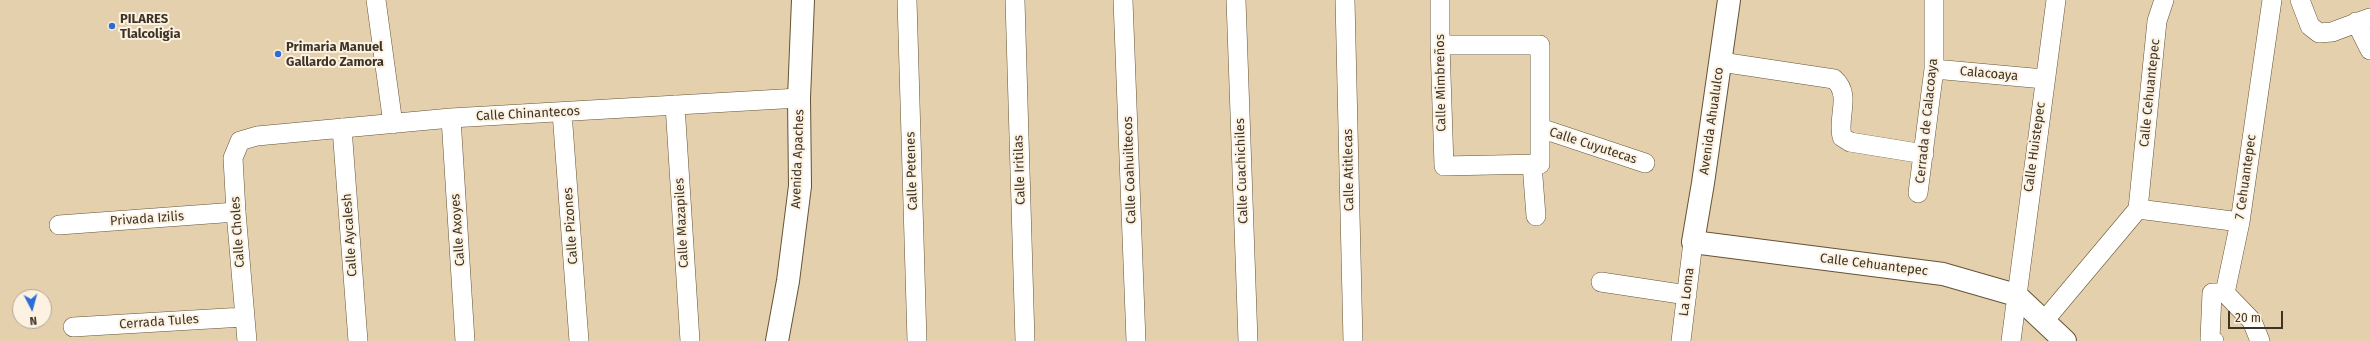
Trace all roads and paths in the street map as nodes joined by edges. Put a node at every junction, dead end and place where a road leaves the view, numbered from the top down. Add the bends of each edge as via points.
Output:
1 (376, 0) edge
2 (803, 0) edge
3 (907, 0) edge
4 (1015, 0) edge
5 (1124, 0) edge
6 (1236, 0) edge
7 (1345, 0) edge
8 (1440, 0) edge
9 (1729, 0) edge
10 (1934, 0) edge
11 (2056, 0) edge
12 (2164, 0) edge
13 (2272, 0) edge
14 (2300, 0) edge
15 (2363, 20) edge
16 (1440, 45) junction
17 (2370, 50) edge
18 (1720, 62) junction
19 (1934, 69) junction
20 (2044, 79) junction
21 (799, 98) junction
22 (675, 105) junction
23 (562, 112) junction
24 (451, 118) junction
25 (392, 124) junction
26 (342, 128) junction
27 (1540, 128) junction
28 (257, 136) joint
29 (1924, 154) junction
30 (1645, 163) dead end
31 (1532, 164) junction
32 (1918, 193) dead end
33 (2138, 209) junction
34 (236, 212) junction
35 (1536, 216) dead end
36 (2240, 222) junction
37 (59, 225) dead end
38 (1693, 242) junction
39 (1602, 282) dead end
40 (2225, 293) junction
41 (1687, 295) junction
42 (2016, 295) junction
43 (244, 317) junction
44 (2044, 321) junction
45 (73, 327) dead end
46 (247, 341) edge
47 (358, 341) edge
48 (465, 341) edge
49 (579, 341) edge
50 (690, 341) edge
51 (777, 341) edge
52 (917, 341) edge
53 (1025, 341) edge
54 (1136, 341) edge
55 (1248, 341) edge
56 (1353, 341) edge
57 (1681, 341) edge
58 (2011, 341) edge
59 (2066, 341) edge
60 (2214, 341) edge
61 (2260, 341) edge

1 - 25 street
2 - 21 street, Avenida Apaches
3 - 52 street, Calle Petenes
4 - 53 street, Calle Iritilas
5 - 54 street, Calle Coahuiltecos
6 - 55 street, Calle Cuachichiles
7 - 56 street, Calle Atitlecas
8 - 16 street, Calle Mimbreños
9 - 18 street, Avenida Ahualulco
10 - 19 street, Cerrada de Calacoaya
11 - 20 street, Calle Huistepec
12 - 33 street, Calle Cehuantepec via 2157,21
13 - 36 street, 7 Cehuantepec
14 - 15 street via 2310,26 2319,33 2332,32
15 - 17 street
16 - 27 street via 1540,45
16 - 31 street, Calle Mimbreños via 1444,166
18 - 29 street via 1834,79 1842,86 1842,137 1850,142
18 - 38 street, Avenida Ahualulco
19 - 20 street, Calacoaya
19 - 29 street, Cerrada de Calacoaya
20 - 42 street, Calle Huistepec
21 - 22 street, Calle Chinantecos
21 - 51 street, Avenida Apaches via 800,186 788,281
22 - 23 street, Calle Chinantecos
22 - 50 street, Calle Mazapiles
23 - 24 street, Calle Chinantecos
23 - 49 street, Calle Pizones
24 - 25 street, Calle Chinantecos
24 - 48 street, Calle Axoyes
25 - 26 street, Calle Chinantecos
26 - 28 street, Calle Chinantecos
26 - 47 street, Calle Aycalesh
27 - 30 street, Calle Cuyutecas
27 - 31 street via 1540,164
28 - 34 street, Calle Choles via 240,141 233,158
29 - 32 street, Cerrada de Calacoaya
31 - 35 street
33 - 36 street
33 - 44 street
34 - 37 street, Privada Izilis
34 - 43 street, Calle Choles
36 - 40 street, 7 Cehuantepec
38 - 41 street, La Loma
38 - 42 street, Calle Cehuantepec via 1943,274
39 - 41 street
40 - 60 street via 2212,293 2210,339
40 - 61 street via 2252,321
41 - 57 street, La Loma
42 - 44 street, Calle Cehuantepec
42 - 58 street, Calle Huistepec
43 - 45 street, Cerrada Tules
43 - 46 street, Calle Choles
44 - 59 street, Calle Cehuantepec

